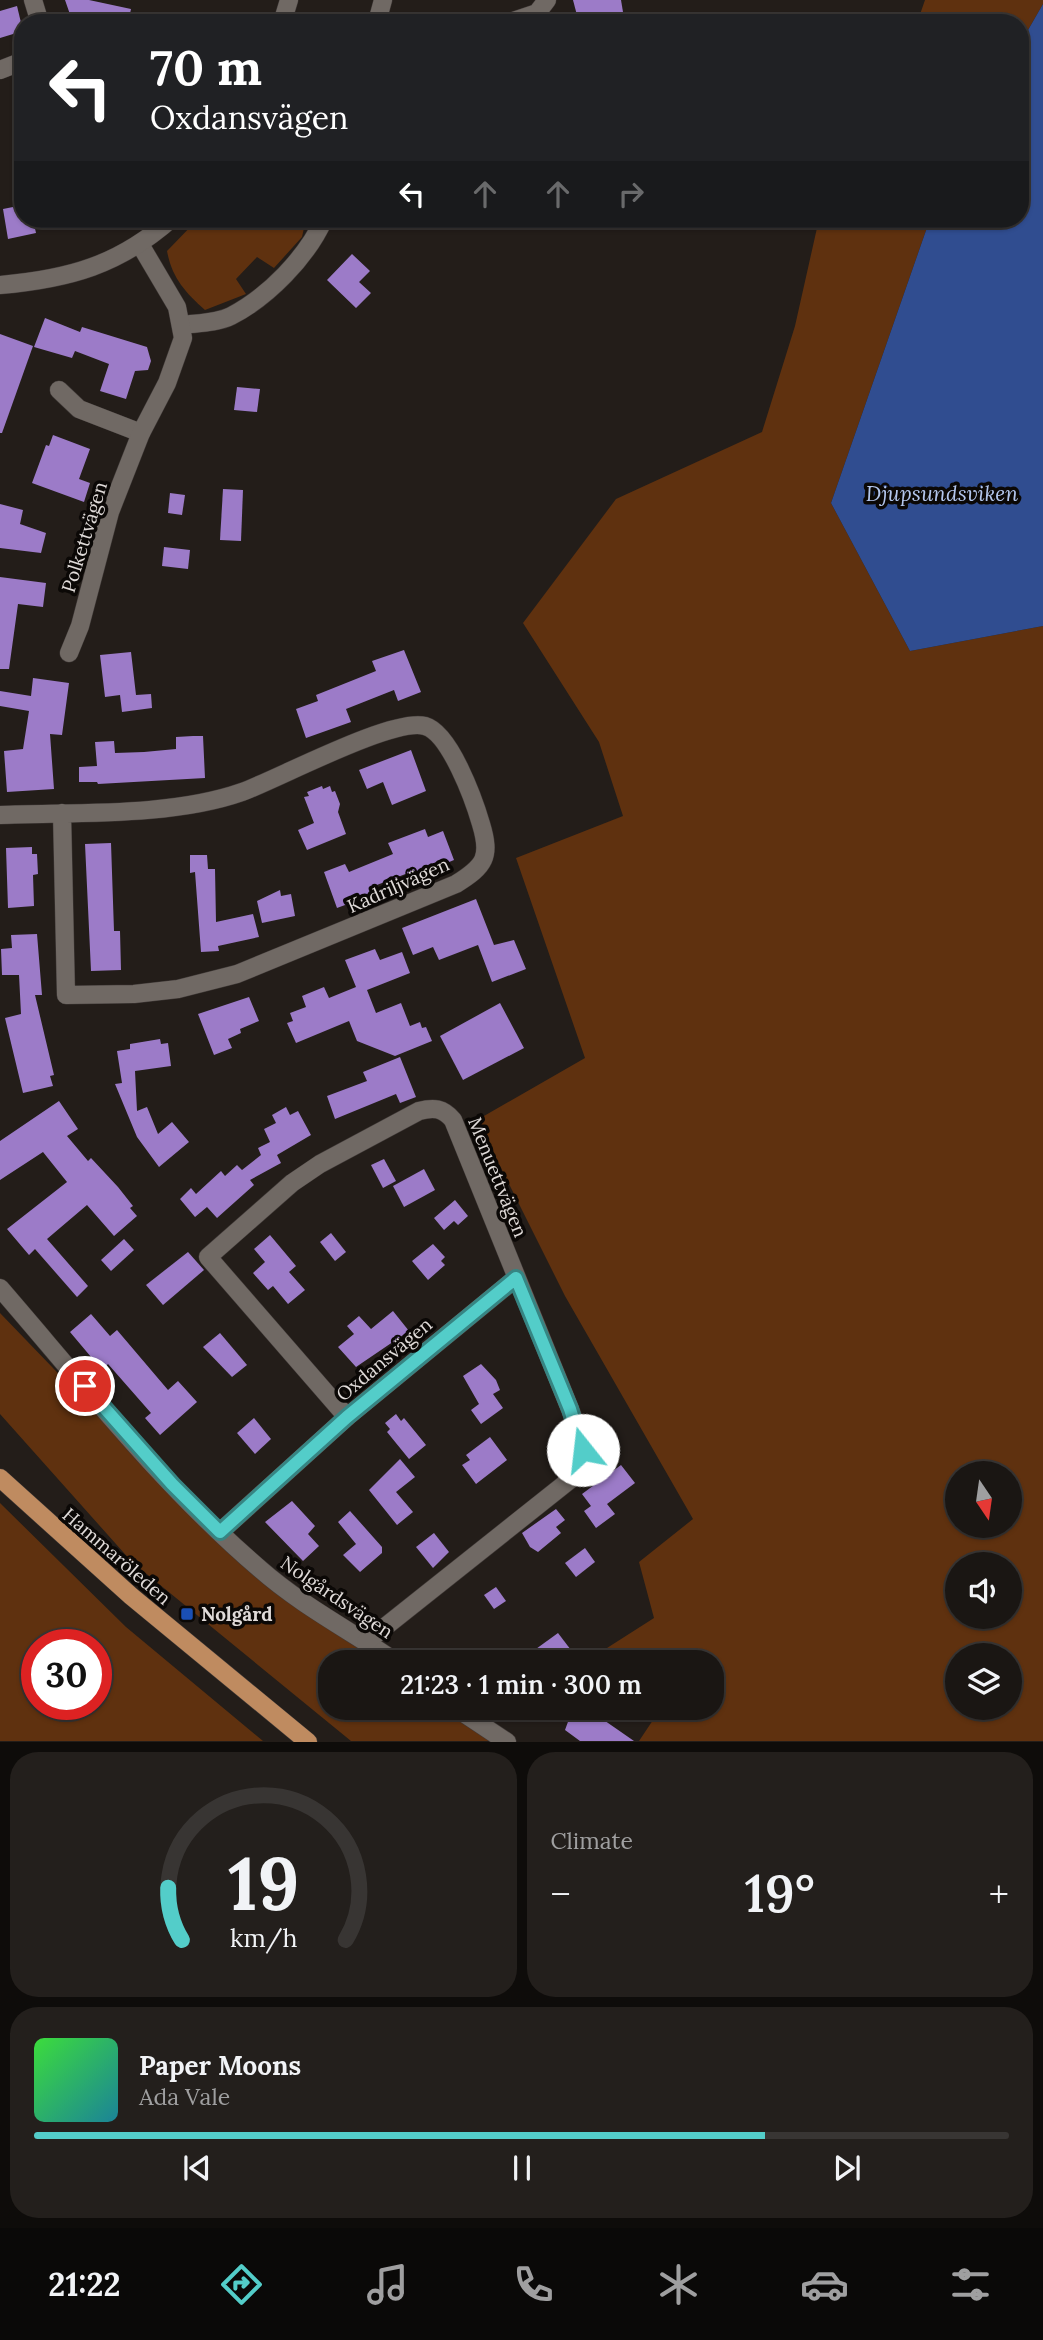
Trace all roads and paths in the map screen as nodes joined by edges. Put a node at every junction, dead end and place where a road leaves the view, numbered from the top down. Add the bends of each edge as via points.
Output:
1 (547, 0) edge
2 (534, 14) edge
3 (162, 228) edge
4 (318, 228) edge
5 (141, 246) junction
6 (0, 285) edge
7 (183, 325) junction
8 (59, 390) dead end
9 (141, 433) junction
10 (69, 653) dead end
11 (62, 813) junction
12 (0, 815) edge
13 (516, 1278) junction
14 (0, 1288) edge
15 (347, 1417) junction
16 (0, 1478) edge
17 (220, 1532) junction
18 (366, 1642) junction
19 (378, 1650) edge
20 (474, 1720) edge
21 (307, 1741) edge
22 (506, 1741) edge

1 - 2 street
3 - 5 street
4 - 7 street via 301,255 264,294 230,317
5 - 6 street via 80,271
5 - 7 street
7 - 9 street, Polkettvägen via 167,383
8 - 9 street via 79,409
9 - 10 street, Polkettvägen via 110,512
11 - 11 street, Kadriljvägen via 66,995 178,989 260,967 456,884 480,867 487,851 480,819 447,744 434,729 415,724 245,791 197,805
11 - 12 street, Kadriljvägen
13 - 15 street, Oxdansvägen
13 - 15 street, Menuettvägen via 446,1112 436,1108 419,1111 292,1183 208,1257
13 - 18 street, Menuettvägen via 580,1437 582,1463 570,1479
14 - 17 street, Nolgårdsvägen via 172,1484
15 - 17 street, Oxdansvägen
16 - 21 main road, Hammaröleden via 151,1614
17 - 18 street, Nolgårdsvägen via 304,1604
18 - 19 street, Nolgårdsvägen
20 - 22 street

